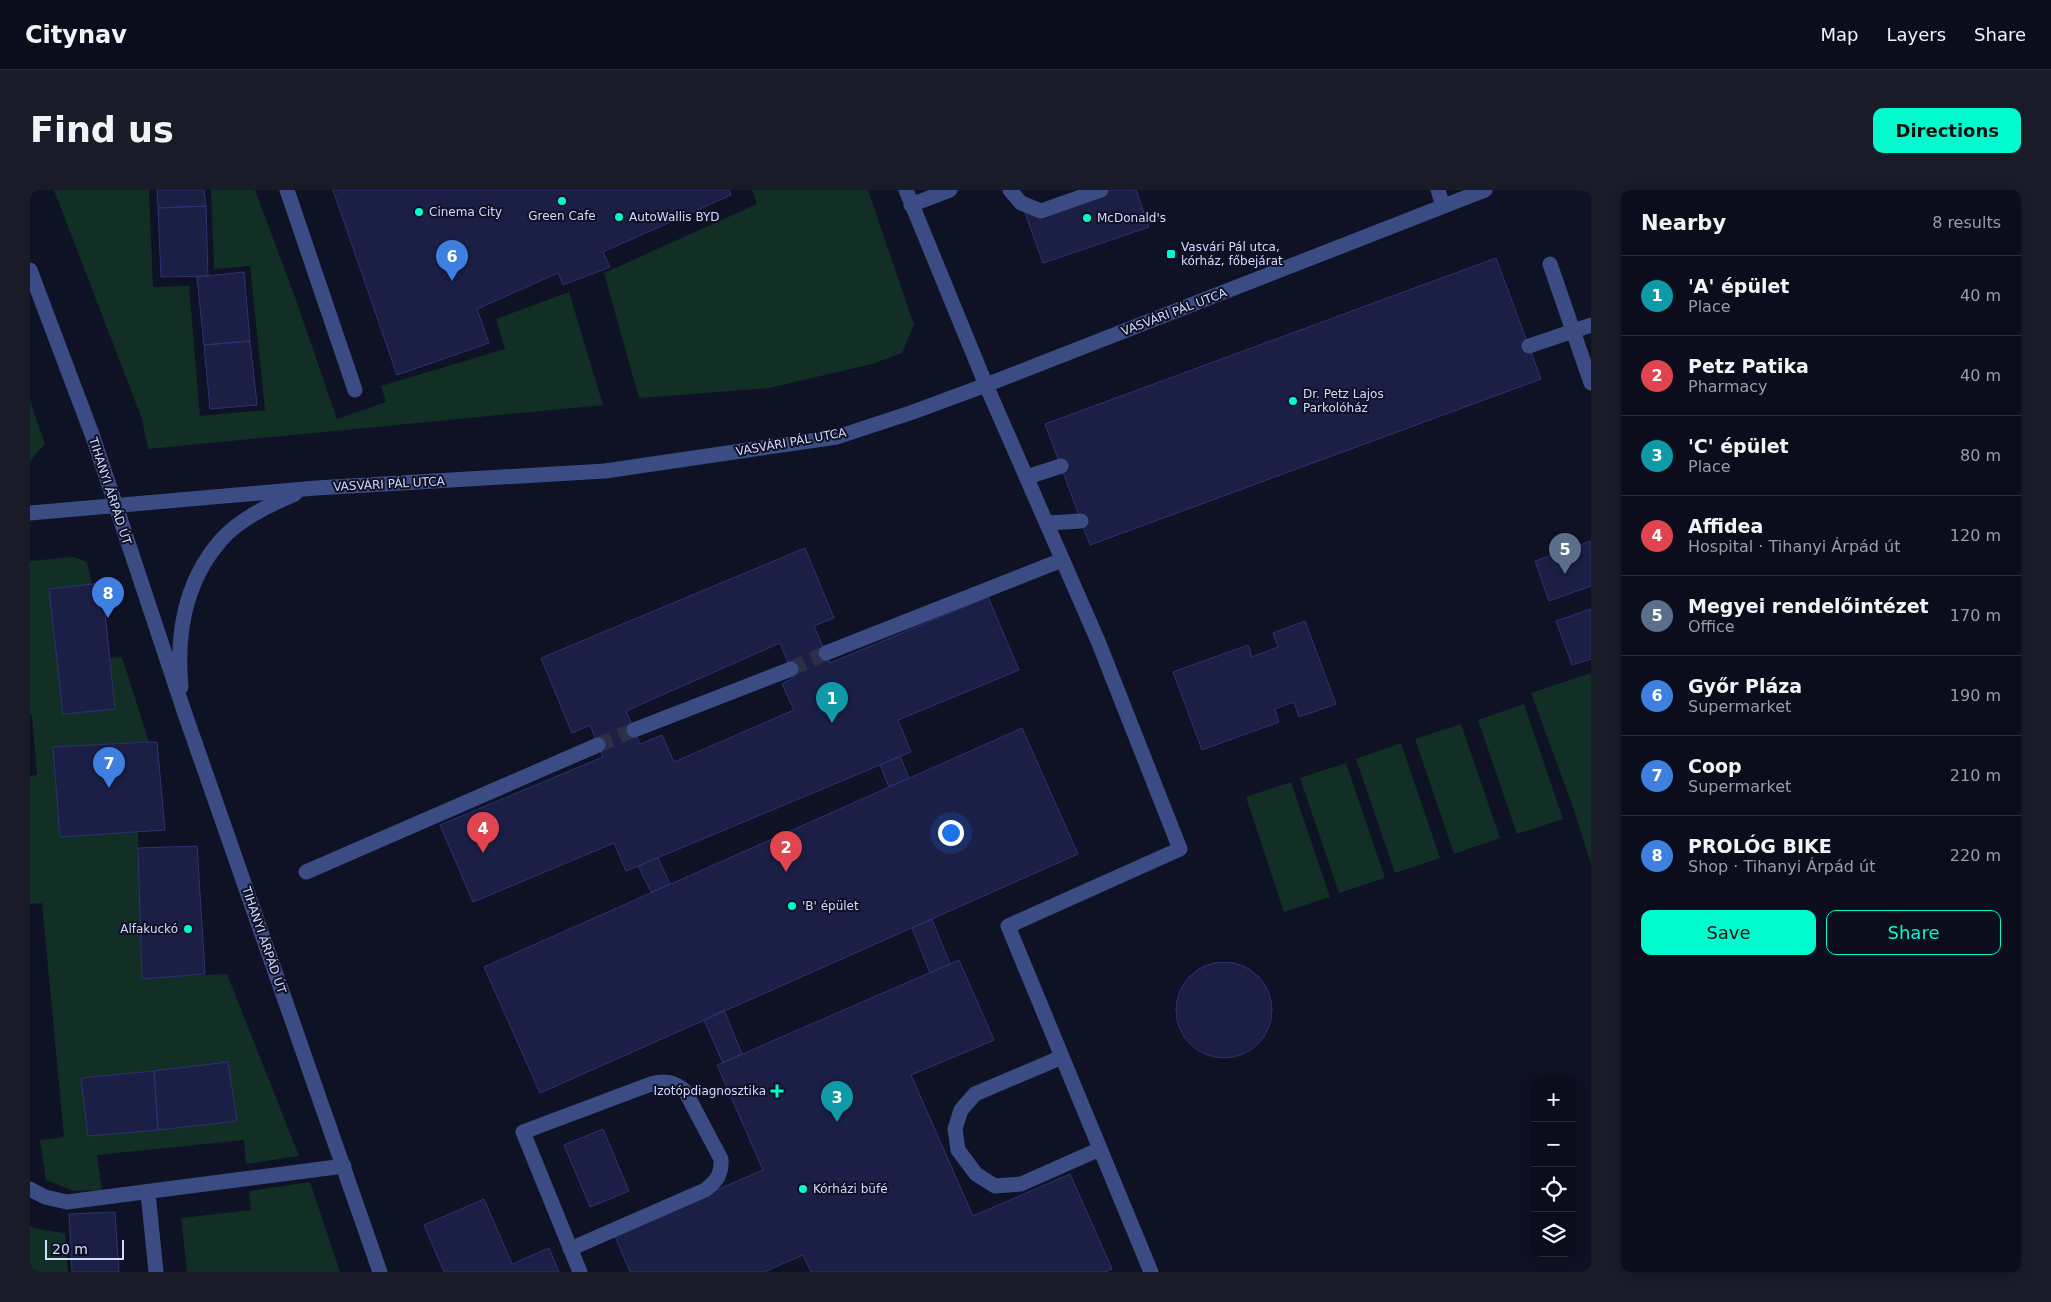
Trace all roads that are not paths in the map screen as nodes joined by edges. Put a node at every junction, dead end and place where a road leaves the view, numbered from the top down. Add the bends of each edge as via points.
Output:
1 (287, 190) edge
2 (906, 190) edge
3 (950, 190) edge
4 (1010, 190) edge
5 (1101, 190) edge
6 (1438, 190) edge
7 (1486, 190) edge
8 (911, 205) junction
9 (1443, 206) junction
10 (1550, 264) dead end
11 (30, 270) edge
12 (1591, 325) edge
13 (1573, 331) junction
14 (1529, 346) dead end
15 (1591, 383) edge
16 (986, 385) junction
17 (355, 390) dead end
18 (1060, 466) dead end
19 (1027, 477) junction
20 (316, 488) junction
21 (115, 506) junction
22 (30, 513) edge
23 (1081, 522) dead end
24 (1048, 523) junction
25 (1062, 560) junction
26 (826, 654) tunnel mouth
27 (791, 669) tunnel mouth
28 (185, 714) junction
29 (634, 730) tunnel mouth
30 (598, 745) tunnel mouth
31 (306, 872) dead end
32 (1062, 1056) junction
33 (1100, 1149) junction
34 (344, 1166) junction
35 (30, 1189) edge
36 (148, 1193) junction
37 (570, 1249) junction
38 (156, 1272) edge
39 (380, 1272) edge
40 (580, 1272) edge
41 (1151, 1272) edge

1 - 17 street
2 - 8 street
3 - 8 street
4 - 5 street via 1021,203 1041,210
6 - 9 street
7 - 9 street, VASVÁRI PÁL UTCA
8 - 16 street
9 - 16 street, VASVÁRI PÁL UTCA
10 - 13 street
11 - 21 street, TIHANYI ÁRPÁD ÚT via 93,437
12 - 13 street
13 - 14 street
13 - 15 street
16 - 19 street
16 - 20 street, VASVÁRI PÁL UTCA via 837,437 605,472
18 - 19 street
19 - 24 street
20 - 21 street, VASVÁRI PÁL UTCA
20 - 28 street, TIHANYI ÁRPÁD ÚT via 295,494 256,513 221,539 202,566 190,592 180,633
21 - 22 street, VASVÁRI PÁL UTCA
21 - 28 street, TIHANYI ÁRPÁD ÚT
23 - 24 street
24 - 25 street
25 - 26 street
25 - 32 street via 1098,641 1180,849 1008,926
27 - 29 street
28 - 34 street, TIHANYI ÁRPÁD ÚT
30 - 31 street
32 - 33 street
32 - 33 street via 975,1094 961,1110 955,1129 958,1150 976,1174 995,1186 1020,1184
33 - 41 street
34 - 36 street
34 - 39 street, TIHANYI ÁRPÁD ÚT
35 - 36 street via 45,1197 67,1202
36 - 38 street
37 - 37 street via 523,1132 651,1084 669,1081 678,1085 685,1091 721,1159 718,1177 705,1190
37 - 40 street

